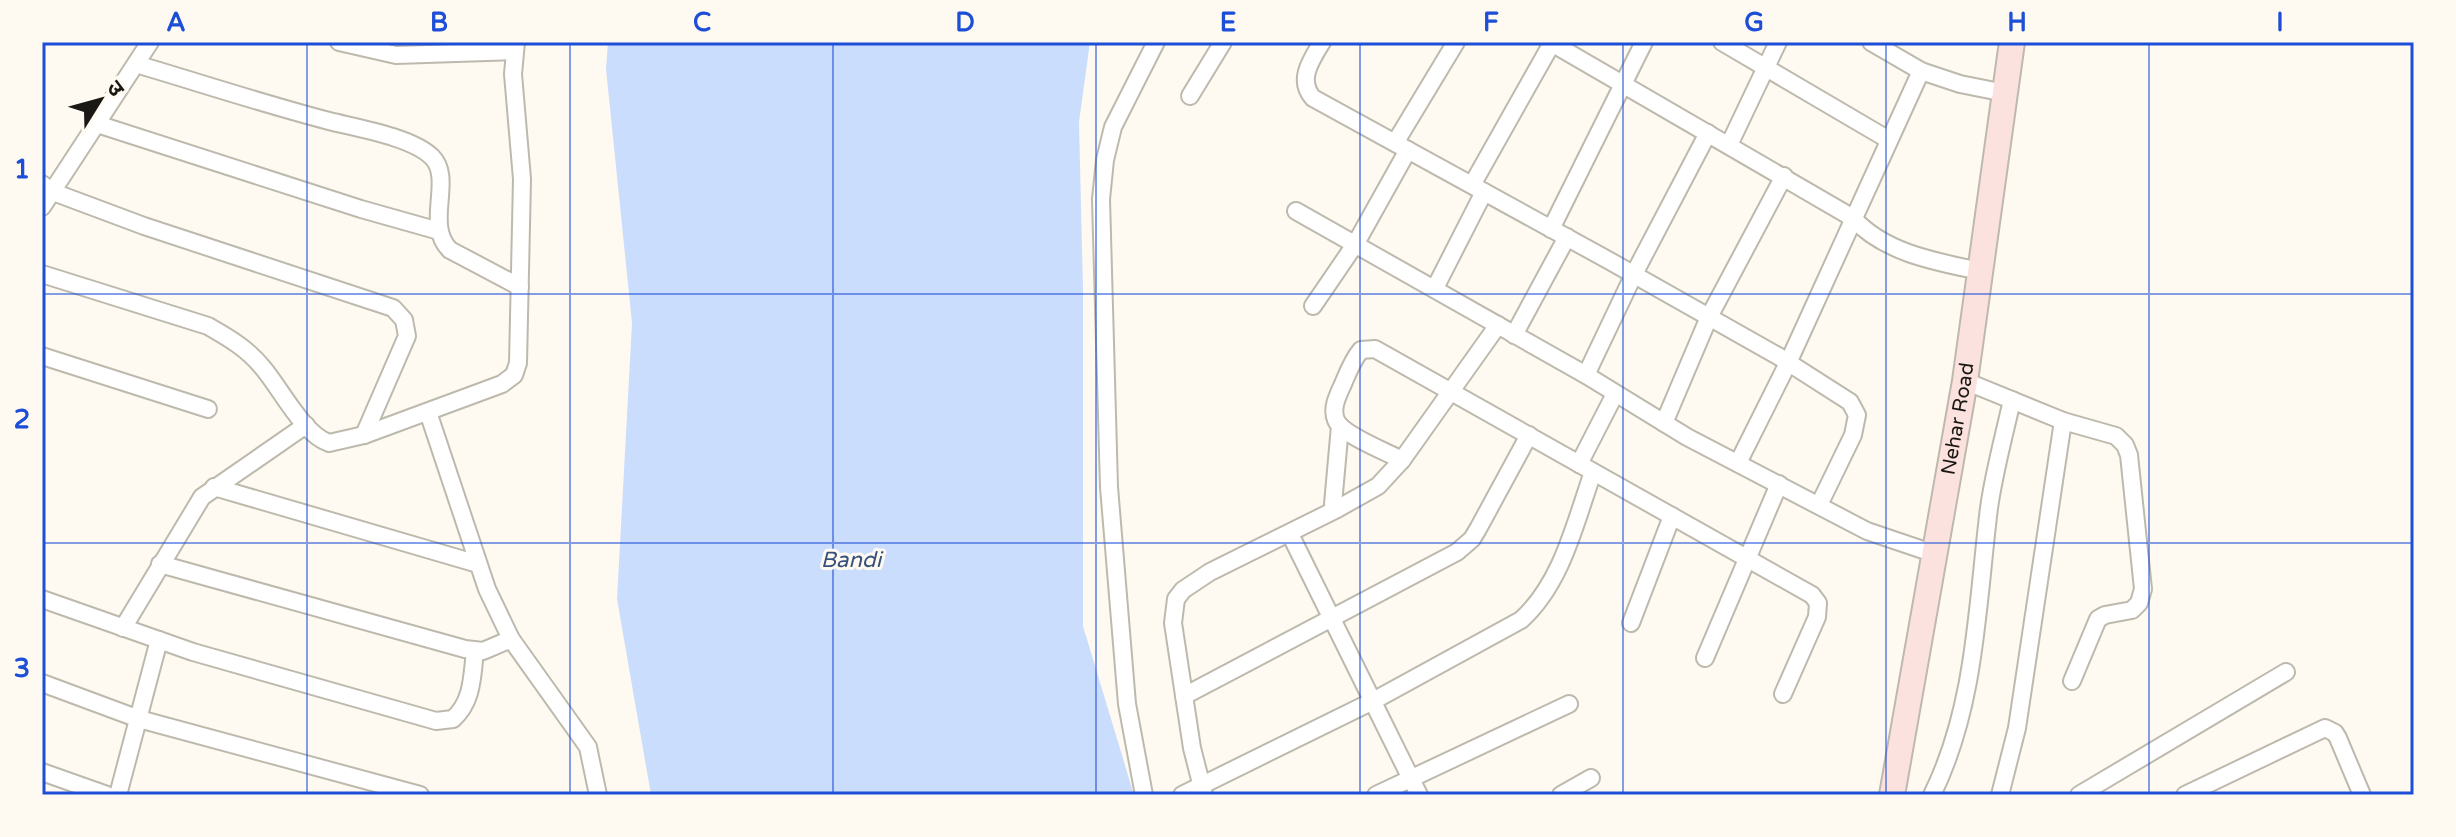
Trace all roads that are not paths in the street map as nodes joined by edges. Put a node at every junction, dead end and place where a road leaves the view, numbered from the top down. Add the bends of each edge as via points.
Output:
1 (150, 42) edge
2 (339, 42) edge
3 (1156, 42) edge
4 (1223, 42) edge
5 (1456, 42) edge
6 (1644, 42) edge
7 (1722, 42) edge
8 (1778, 42) edge
9 (1871, 42) edge
10 (2012, 42) edge
11 (1551, 43) edge
12 (1313, 45) edge
13 (515, 46) edge
14 (136, 64) junction
15 (1767, 66) junction
16 (1921, 71) junction
17 (1623, 85) junction
18 (2005, 93) junction
19 (1190, 96) dead end
20 (97, 124) junction
21 (1708, 133) junction
22 (1889, 140) junction
23 (1729, 145) junction
24 (1402, 147) junction
25 (1784, 176) junction
26 (48, 188) edge
27 (1478, 188) junction
28 (42, 207) edge
29 (1296, 211) dead end
30 (1853, 218) junction
31 (1551, 229) junction
32 (439, 231) junction
33 (1567, 237) junction
34 (1356, 243) junction
35 (1980, 271) junction
36 (42, 274) edge
37 (1634, 274) junction
38 (520, 287) junction
39 (1435, 288) junction
40 (1313, 306) dead end
41 (1709, 317) junction
42 (1498, 325) junction
43 (1514, 335) junction
44 (42, 356) edge
45 (1788, 363) junction
46 (1586, 375) junction
47 (1965, 381) junction
48 (1452, 391) junction
49 (1615, 394) junction
50 (2012, 400) junction
51 (208, 409) dead end
52 (428, 412) junction
53 (2063, 421) junction
54 (1664, 423) junction
55 (306, 425) junction
56 (1340, 426) junction
57 (364, 435) junction
58 (1529, 435) junction
59 (1402, 460) junction
60 (1738, 463) junction
61 (1586, 468) junction
62 (1779, 484) junction
63 (214, 487) junction
64 (1819, 505) junction
65 (1337, 509) junction
66 (1672, 516) junction
67 (1290, 534) junction
68 (1935, 554) junction
69 (1746, 559) junction
70 (160, 564) junction
71 (478, 564) junction
72 (42, 599) edge
73 (1332, 619) junction
74 (1631, 623) dead end
75 (123, 628) junction
76 (511, 639) junction
77 (159, 640) junction
78 (475, 651) junction
79 (1705, 658) dead end
80 (2286, 672) dead end
81 (2072, 681) dead end
82 (42, 683) edge
83 (1783, 694) dead end
84 (1184, 696) junction
85 (1373, 701) junction
86 (1569, 704) dead end
87 (139, 719) junction
88 (42, 772) edge
89 (1411, 778) junction
90 (1591, 778) dead end
91 (1203, 790) edge
92 (2207, 790) edge
93 (107, 795) edge
94 (118, 795) edge
95 (420, 795) edge
96 (598, 795) edge
97 (1144, 795) edge
98 (1182, 795) edge
99 (1376, 795) edge
100 (1419, 795) edge
101 (1561, 795) edge
102 (1892, 795) edge
103 (1932, 795) edge
104 (2000, 795) edge
105 (2079, 795) edge
106 (2185, 795) edge
107 (2362, 795) edge

1 - 14 street
2 - 13 street via 396,55
3 - 97 street via 1113,127 1101,199 1109,487 1127,704
4 - 19 street
5 - 24 street
6 - 17 street
7 - 15 street
8 - 15 street
9 - 16 street
10 - 18 street, Nehar Road
11 - 17 street
11 - 27 street
12 - 24 street via 1305,76 1308,91
13 - 38 street via 522,179
14 - 20 street
14 - 32 street via 365,128 423,151 440,173
15 - 22 street
15 - 23 street
16 - 18 street
16 - 22 street
17 - 21 street
17 - 31 street
18 - 35 street, Nehar Road
20 - 26 street
20 - 32 street
21 - 23 street
21 - 37 street
22 - 30 street
23 - 25 street
24 - 27 street
24 - 34 street
25 - 30 street
25 - 41 street
26 - 28 street
26 - 57 street via 144,226 393,308 404,320 407,336
27 - 31 street
27 - 39 street
29 - 34 street
30 - 35 street via 1864,230 1919,258
30 - 45 street
31 - 33 street
32 - 38 street via 450,250
33 - 37 street
33 - 43 street
34 - 39 street
34 - 40 street
35 - 47 street, Nehar Road
36 - 55 street via 208,326 262,366
37 - 41 street
37 - 46 street
38 - 52 street via 514,375
39 - 42 street
41 - 45 street
41 - 54 street
42 - 43 street
42 - 48 street
43 - 46 street
44 - 51 street
45 - 60 street
45 - 64 street via 1843,396 1857,415 1853,435
46 - 49 street
47 - 50 street
47 - 68 street, Nehar Road
48 - 56 street via 1375,349 1361,350 1337,396 1334,410
48 - 58 street
48 - 59 street
49 - 54 street
49 - 61 street
50 - 53 street
50 - 103 street via 1989,505 1963,709
52 - 57 street
52 - 71 street
53 - 81 street via 2116,436 2125,445 2143,589 2132,610 2105,615 2094,624
53 - 104 street via 2017,728
54 - 60 street
55 - 57 street via 329,443
55 - 63 street
56 - 59 street
56 - 65 street via 1333,504
58 - 61 street
58 - 73 street via 1466,545
59 - 65 street via 1378,486
60 - 62 street
61 - 66 street
61 - 85 street via 1556,575 1533,609 1505,630
62 - 64 street
62 - 69 street
63 - 70 street via 194,507
63 - 71 street
64 - 68 street via 1879,537
65 - 67 street
66 - 69 street
66 - 74 street
67 - 73 street
67 - 84 street via 1210,572 1176,599 1173,623
68 - 102 street, Nehar Road
69 - 79 street
69 - 83 street via 1818,603 1817,617
70 - 75 street
70 - 78 street
71 - 76 street
72 - 75 street
73 - 84 street
73 - 85 street
75 - 77 street
76 - 78 street
76 - 96 street via 588,747
77 - 78 street via 436,721 453,719 466,704
77 - 87 street
80 - 105 street
82 - 87 street
84 - 91 street
85 - 89 street
85 - 91 street
86 - 89 street
87 - 94 street
87 - 95 street
88 - 93 street
89 - 99 street
89 - 100 street
90 - 101 street
91 - 98 street
92 - 106 street
92 - 107 street via 2325,728 2338,738

